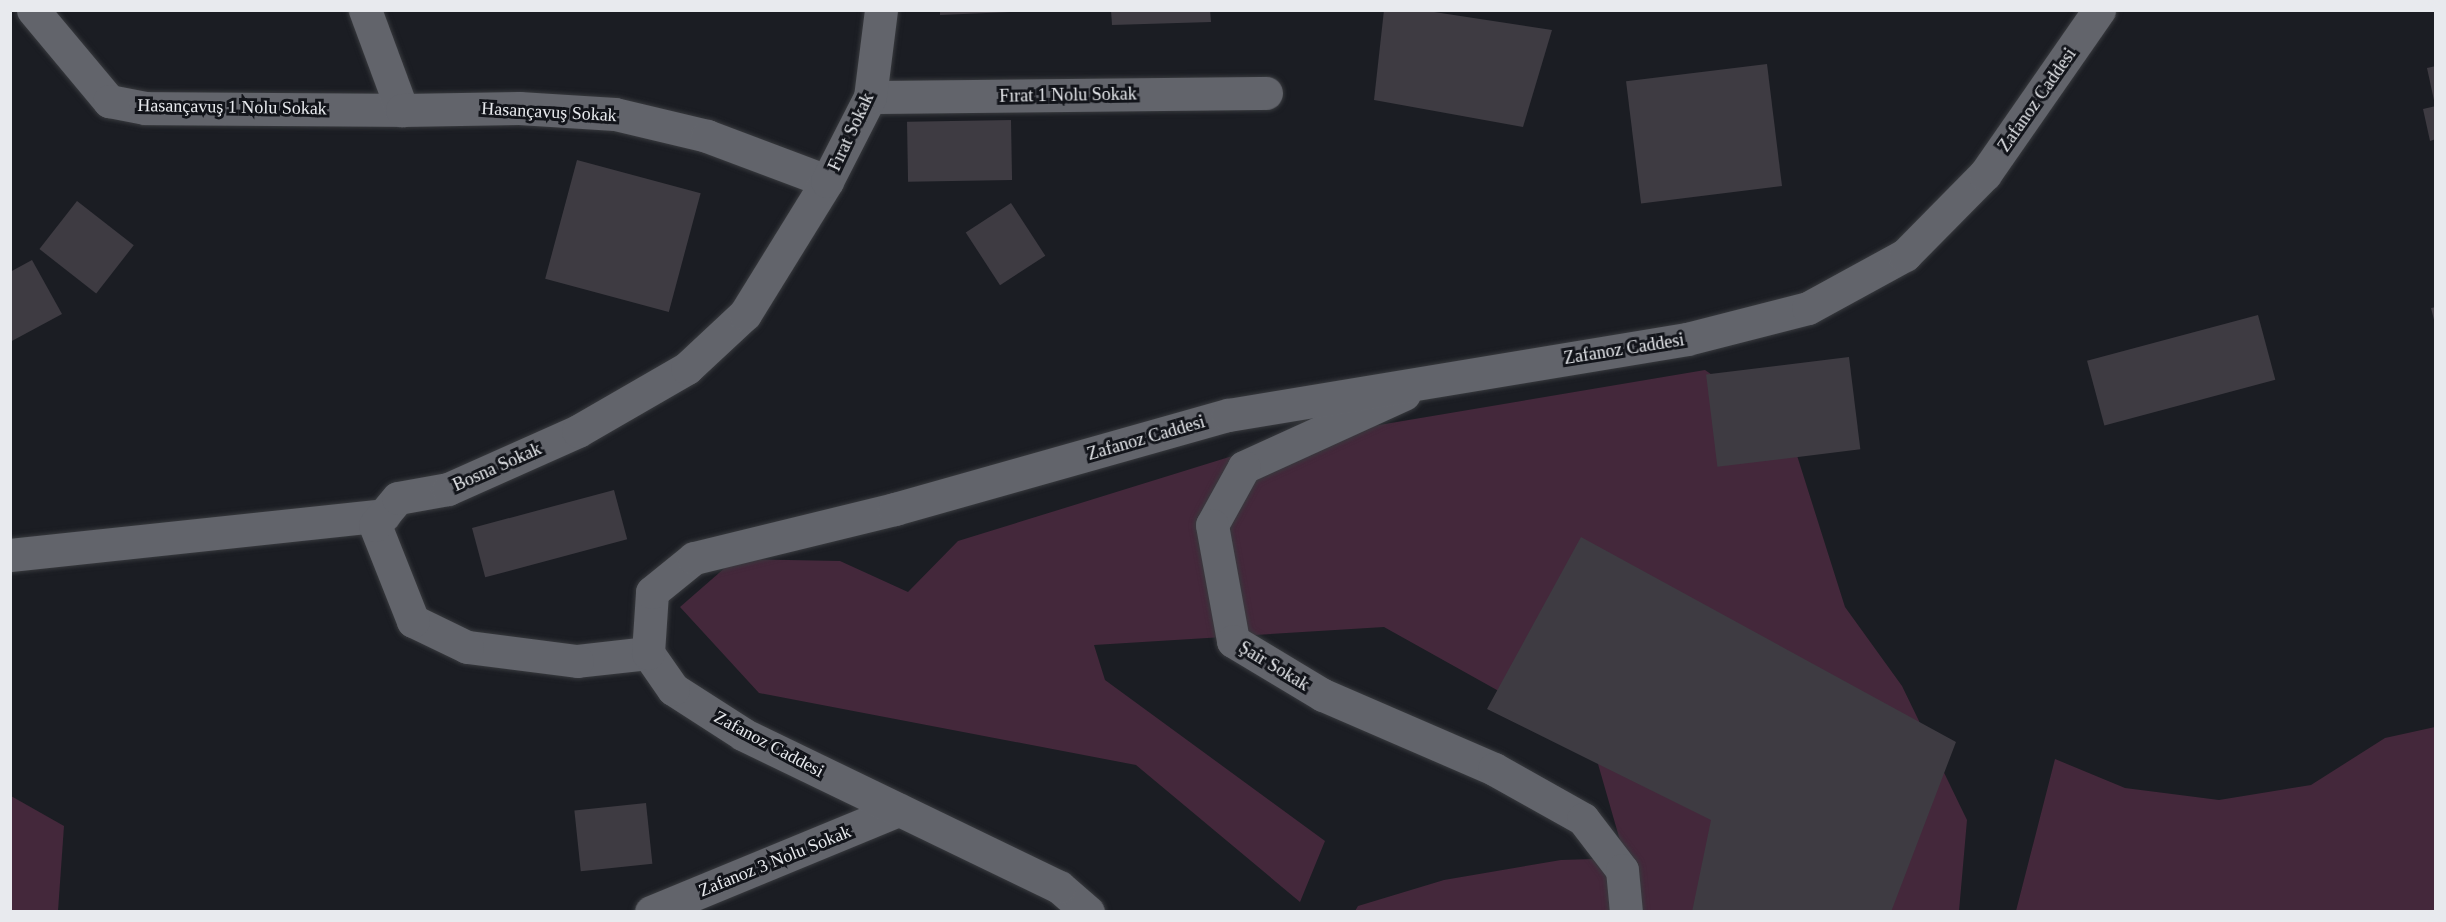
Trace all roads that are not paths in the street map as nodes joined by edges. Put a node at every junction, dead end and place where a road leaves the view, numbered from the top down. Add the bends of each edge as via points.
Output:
1 (33, 10) edge
2 (365, 10) edge
3 (881, 10) edge
4 (2099, 10) edge
5 (1266, 93) dead end
6 (870, 96) junction
7 (402, 110) junction
8 (827, 181) junction
9 (1444, 376) junction
10 (384, 514) junction
11 (10, 555) edge
12 (648, 653) junction
13 (899, 810) junction
14 (651, 912) edge
15 (1088, 912) edge
16 (1626, 912) edge

1 - 7 street, Hasançavuş 1 Nolu Sokak via 109,101 144,108
2 - 7 street
3 - 6 street, Fırat Sokak
4 - 9 street, Zafanoz Caddesi via 1985,174 1905,255 1808,308 1687,339
5 - 6 street, Fırat 1 Nolu Sokak
6 - 8 street, Fırat Sokak
7 - 8 street, Hasançavuş Sokak via 519,108 615,114 707,136
8 - 10 street, Bosna Sokak via 745,314 687,368 578,430 459,484 398,498
9 - 12 street, Zafanoz Caddesi via 1228,415 895,509 694,558 652,592
9 - 16 street, Şair Sokak via 1244,467 1212,525 1233,641 1323,695 1494,769 1583,819 1622,870
10 - 11 street
10 - 12 street via 375,525 413,621 467,647 577,661
12 - 13 street, Zafanoz Caddesi via 673,689 743,734
13 - 14 street, Zafanoz 3 Nolu Sokak
13 - 15 street, Zafanoz Caddesi via 1059,887

